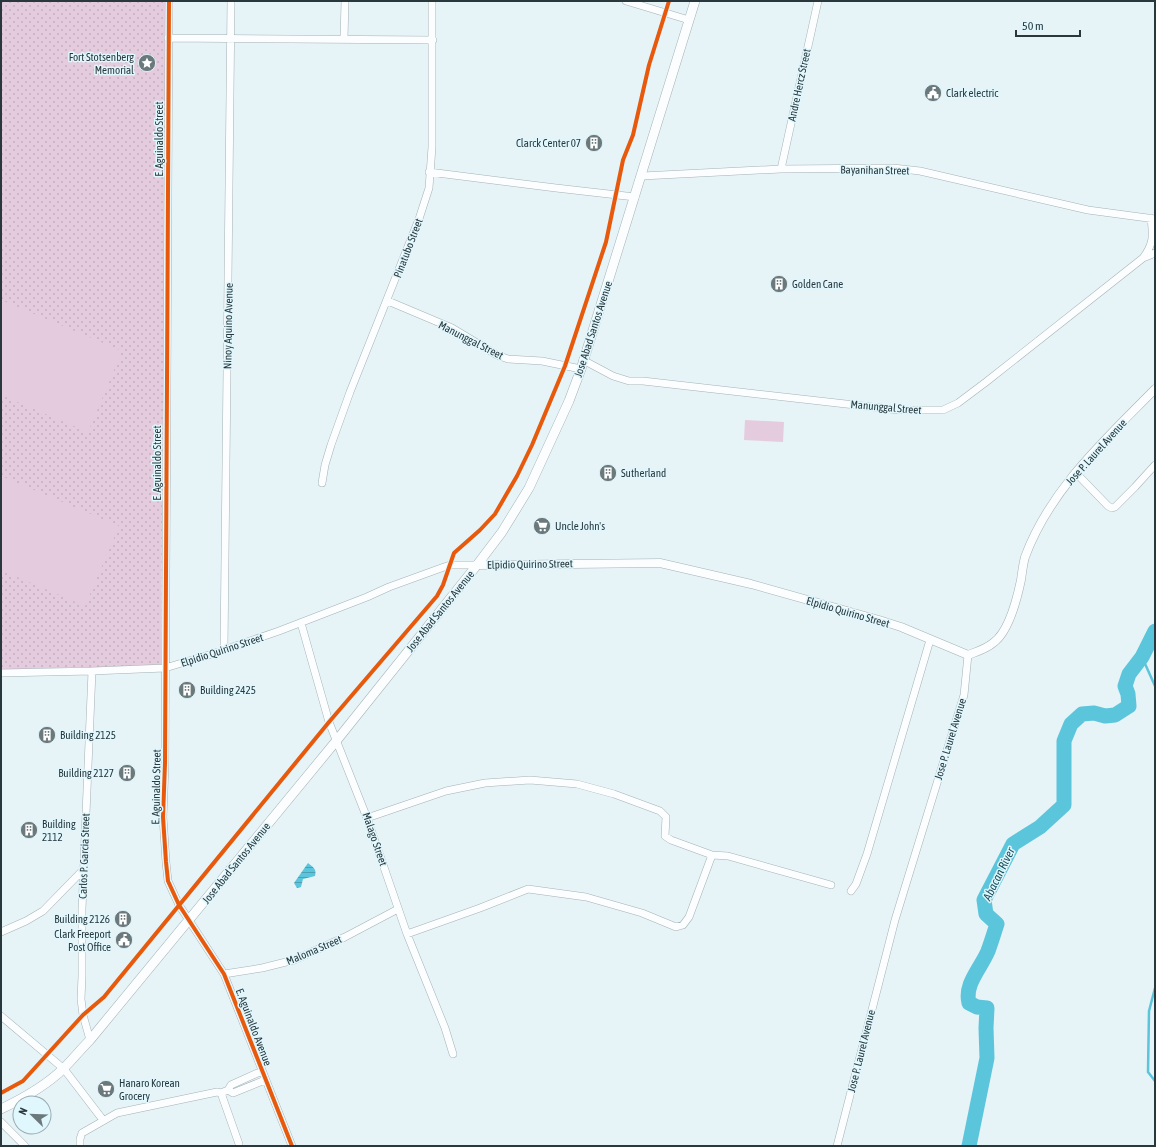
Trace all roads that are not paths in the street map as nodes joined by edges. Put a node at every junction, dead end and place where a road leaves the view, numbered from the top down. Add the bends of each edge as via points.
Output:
1 (169, 1) edge
2 (231, 1) edge
3 (345, 1) edge
4 (432, 1) edge
5 (626, 1) edge
6 (695, 1) edge
7 (818, 1) edge
8 (643, 3) edge
9 (690, 20) junction
10 (168, 38) junction
11 (230, 38) junction
12 (344, 39) junction
13 (433, 40) junction
14 (781, 169) junction
15 (429, 172) junction
16 (642, 176) junction
17 (635, 197) junction
18 (1153, 218) edge
19 (1154, 240) edge
20 (1155, 252) edge
21 (1143, 258) junction
22 (388, 301) junction
23 (582, 365) junction
24 (1155, 389) edge
25 (1155, 465) edge
26 (1076, 473) junction
27 (322, 483) dead end
28 (477, 565) junction
29 (301, 623) junction
30 (930, 640) junction
31 (224, 650) junction
32 (968, 655) junction
33 (165, 668) junction
34 (92, 671) junction
35 (1, 673) edge
36 (337, 740) junction
37 (368, 818) junction
38 (712, 855) junction
39 (84, 868) junction
40 (831, 885) dead end
41 (851, 892) dead end
42 (398, 909) junction
43 (189, 920) junction
44 (1, 932) edge
45 (407, 934) junction
46 (224, 974) junction
47 (1, 1016) edge
48 (90, 1040) junction
49 (453, 1054) dead end
50 (64, 1069) junction
51 (262, 1071) junction
52 (265, 1080) junction
53 (225, 1092) junction
54 (1, 1109) edge
55 (103, 1120) junction
56 (1, 1122) edge
57 (25, 1146) edge
58 (80, 1146) edge
59 (239, 1146) edge
60 (292, 1146) edge
61 (837, 1146) edge

1 - 10 street, E. Aguinaldo Street
2 - 11 street, Ninoy Aquino Avenue
3 - 12 street
4 - 13 street, Pinatubo Street
5 - 8 street
6 - 9 main road, Jose Abad Santos Avenue
7 - 14 street, Andre Hercz Street
8 - 9 street
9 - 16 main road, Jose Abad Santos Avenue
10 - 11 street
10 - 33 street, E. Aguinaldo Street
11 - 12 street
11 - 31 street, Ninoy Aquino Avenue
12 - 13 street
13 - 15 street, Pinatubo Street via 432,147
14 - 16 street, Bayanihan Street
14 - 18 street, Bayanihan Street via 913,170 1088,210
15 - 17 street
15 - 22 street, Pinatubo Street via 429,188
16 - 17 main road, Jose Abad Santos Avenue
17 - 23 main road, Jose Abad Santos Avenue
18 - 19 street, Manunggal Street
19 - 21 street, Manunggal Street
20 - 21 street, Manunggal Street
21 - 23 street, Manunggal Street via 986,382 958,403 943,410 899,410 629,381
22 - 23 street, Manunggal Street via 452,328 508,359
22 - 27 street, Pinatubo Street via 350,392 331,445
23 - 28 main road, Jose Abad Santos Avenue via 569,401 529,488 502,532
24 - 26 street, Jose P. Laurel Avenue
25 - 26 street via 1112,508
26 - 32 street, Jose P. Laurel Avenue via 1054,500 1029,547 1009,622 1002,635 993,644
28 - 29 street, Elpidio Quirino Street via 450,565
28 - 30 street, Elpidio Quirino Street via 660,563 836,607 901,627
28 - 36 main road, Jose Abad Santos Avenue
29 - 31 street, Elpidio Quirino Street
29 - 36 street, Malago Street via 325,709
30 - 32 street, Elpidio Quirino Street
30 - 41 street via 868,854
31 - 33 street, Elpidio Quirino Street
32 - 61 street, Jose P. Laurel Avenue via 964,695 895,920
33 - 34 street, Elpidio Quirino Street
33 - 43 street, E. Aguinaldo Street via 163,817 166,862 168,881
34 - 35 street, Elpidio Quirino Street
34 - 39 street, Carlos P. Garcia Street
36 - 37 street, Malago Street
36 - 43 main road, Jose Abad Santos Avenue
37 - 38 street via 446,791 485,783 530,780 577,784 614,794 660,812 666,817 665,836
37 - 42 street, Malago Street
38 - 40 street via 728,856
38 - 45 street via 689,917 683,925 676,927 642,913 586,897 528,889
39 - 44 street via 43,910
39 - 48 street, Carlos P. Garcia Street via 81,999
42 - 45 street, Malago Street
42 - 46 street, Maloma Street via 294,960
43 - 46 street, E. Aguinaldo Avenue
43 - 48 main road, Jose Abad Santos Avenue
45 - 49 street, Malago Street
46 - 51 street, E. Aguinaldo Avenue
47 - 50 street
48 - 50 main road, Jose Abad Santos Avenue
50 - 54 main road, Jose Abad Santos Avenue via 29,1095
50 - 55 street
51 - 52 street, E. Aguinaldo Avenue
51 - 53 street via 230,1085
52 - 53 street via 234,1093
52 - 60 street, E. Aguinaldo Avenue
53 - 55 street via 212,1092 133,1109
53 - 59 street
55 - 58 street via 82,1133
56 - 57 street

